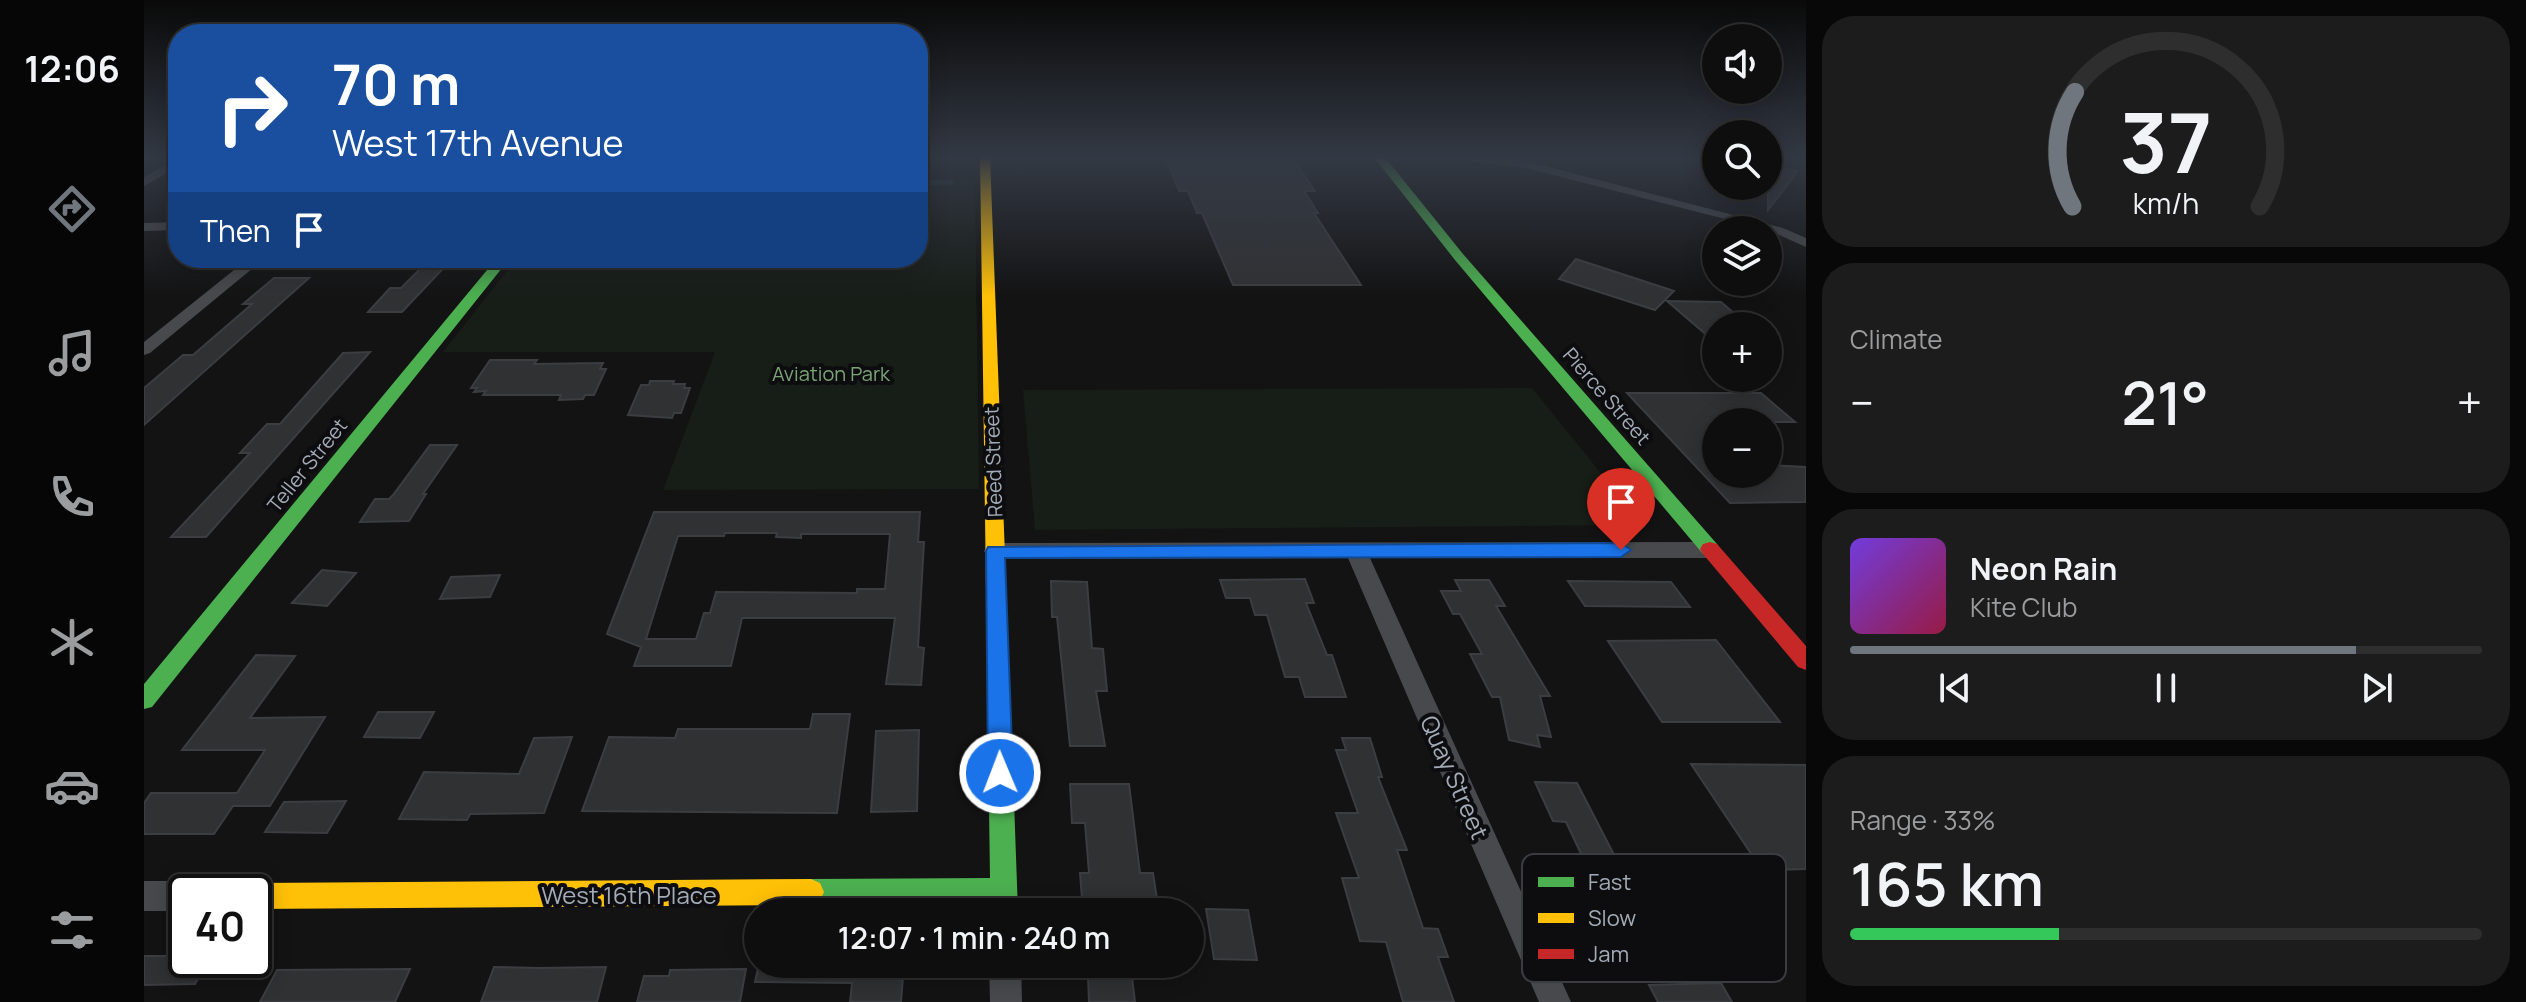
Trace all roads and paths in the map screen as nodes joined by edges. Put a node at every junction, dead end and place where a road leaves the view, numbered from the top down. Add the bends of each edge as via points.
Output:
1 (986, 203) edge
2 (1416, 203) edge
3 (1671, 203) edge
4 (1710, 203) edge
5 (168, 226) edge
6 (1802, 226) dead end
7 (144, 227) edge
8 (1806, 243) edge
9 (246, 268) edge
10 (496, 268) edge
11 (144, 350) edge
12 (1710, 550) junction
13 (995, 551) junction
14 (1356, 551) junction
15 (1806, 661) edge
16 (144, 700) edge
17 (1003, 891) junction
18 (144, 896) edge
19 (168, 896) edge
20 (272, 896) edge
21 (1003, 898) edge
22 (1522, 927) edge
23 (1005, 978) edge
24 (1546, 982) edge
25 (1006, 1002) edge
26 (1555, 1002) edge

1 - 13 street, Reed Street
2 - 12 street, Pierce Street
3 - 8 street
4 - 6 street
5 - 7 street
9 - 11 street
10 - 16 street, Teller Street
12 - 14 street
12 - 15 street, Pierce Street
13 - 14 street
13 - 17 street, Reed Street
14 - 22 street, Quay Street
17 - 20 street, West 16th Place
17 - 21 street, Reed Street
18 - 19 street
23 - 25 street
24 - 26 street, Quay Street

